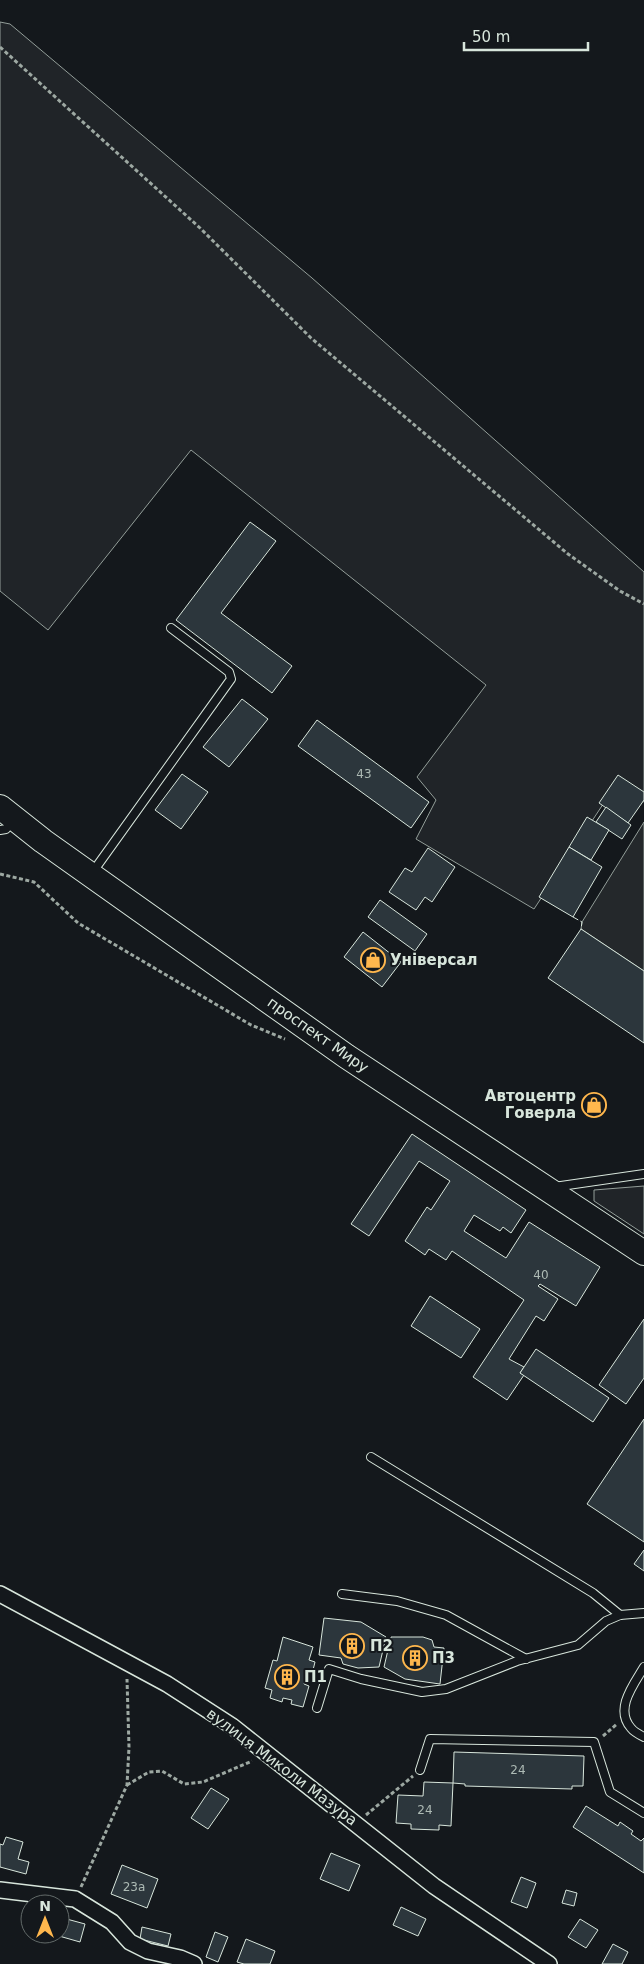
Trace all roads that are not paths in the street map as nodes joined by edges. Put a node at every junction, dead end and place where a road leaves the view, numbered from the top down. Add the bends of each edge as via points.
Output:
1 (171, 628) dead end
2 (5, 818) edge
3 (91, 875) junction
4 (644, 1174) edge
5 (547, 1188) junction
6 (644, 1253) edge
7 (371, 1457) dead end
8 (0, 1594) edge
9 (342, 1594) dead end
10 (644, 1613) edge
11 (620, 1615) junction
12 (526, 1659) junction
13 (644, 1667) edge
14 (317, 1708) dead end
15 (644, 1737) edge
16 (420, 1770) road end
17 (644, 1813) edge
18 (0, 1890) edge
19 (194, 1964) edge
20 (549, 1964) edge

1 - 3 lane via 229,672 231,678
2 - 3 main road, проспект Миру
3 - 5 main road, проспект Миру via 346,1056
4 - 5 lane
5 - 6 main road, проспект Миру
7 - 11 lane via 593,1593
8 - 20 street, вулиця Миколи Мазура via 167,1684 232,1726 434,1886
9 - 12 lane via 397,1601 446,1615
10 - 11 lane
11 - 12 lane via 606,1620 578,1645
12 - 14 lane via 446,1689 422,1692 329,1669
13 - 15 lane via 625,1700 625,1717 631,1729
16 - 17 lane via 430,1739 594,1742 610,1792
18 - 19 street via 75,1899 112,1922 130,1942 148,1951

